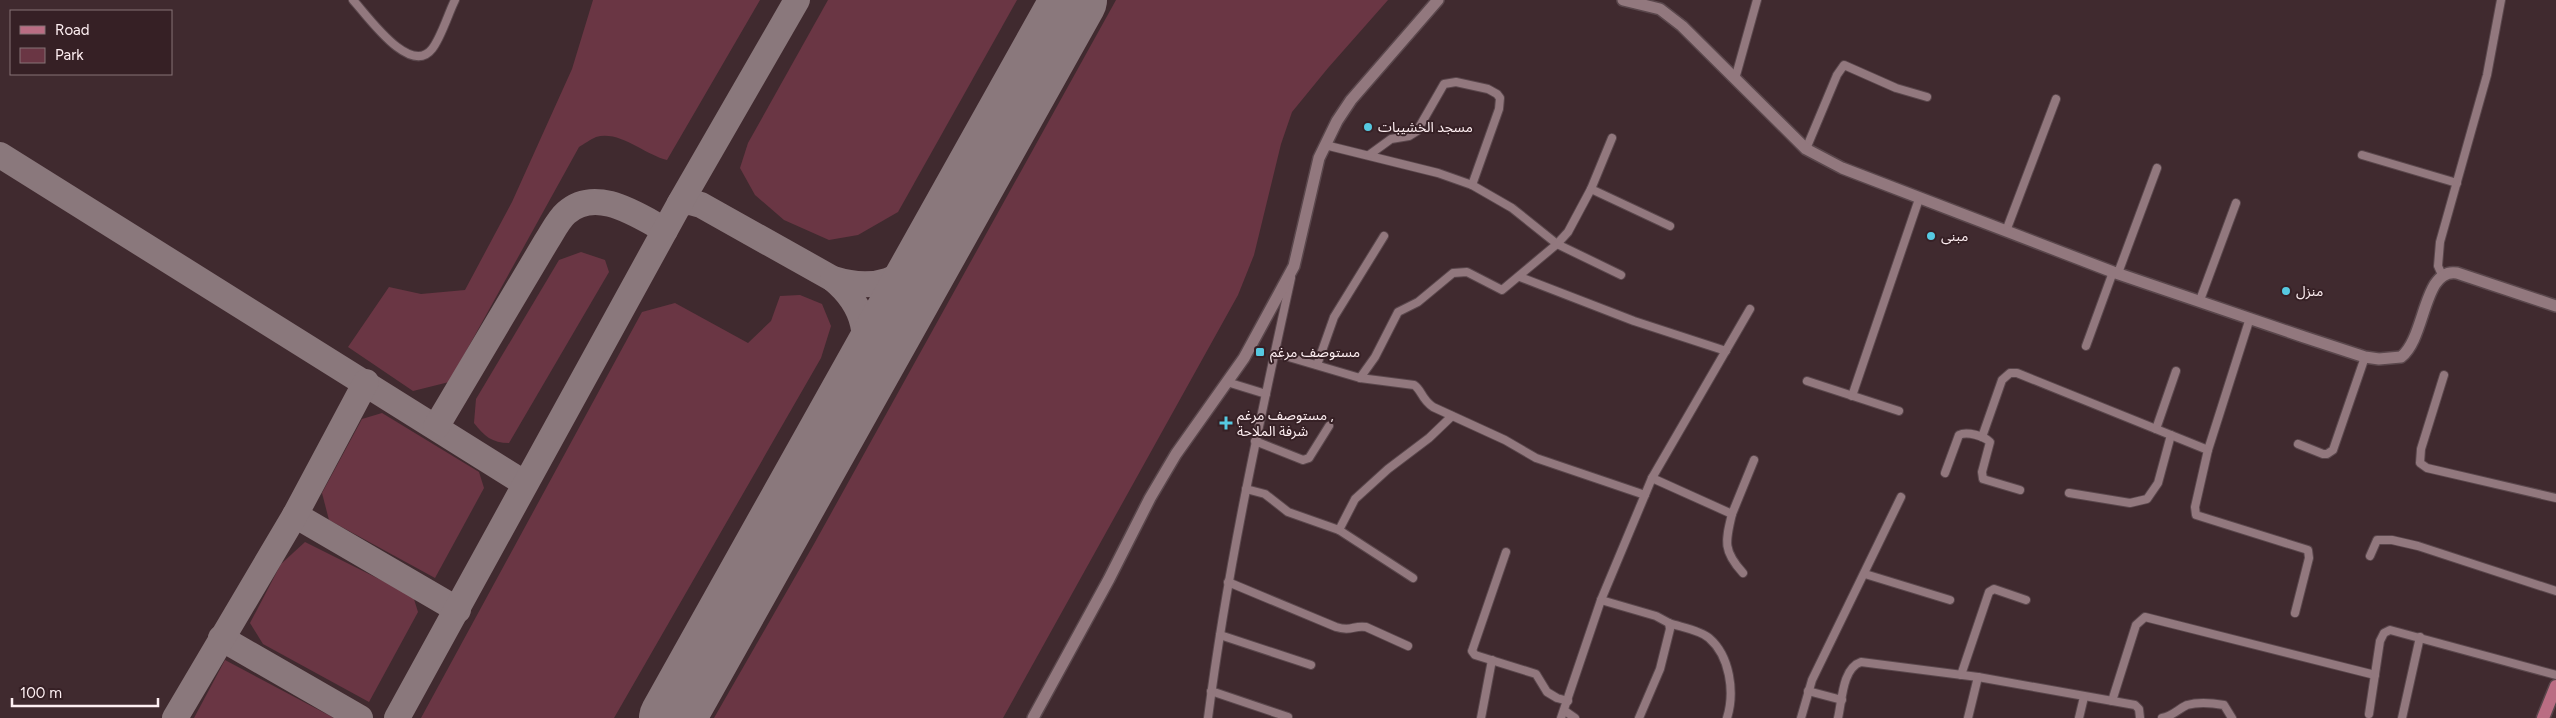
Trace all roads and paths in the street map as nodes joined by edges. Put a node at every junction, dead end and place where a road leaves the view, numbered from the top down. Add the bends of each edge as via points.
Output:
1 (353, 0) edge
2 (455, 0) edge
3 (1438, 0) edge
4 (1623, 0) edge
5 (1758, 0) edge
6 (2500, 0) edge
7 (1651, 3) edge
8 (1736, 80) junction
9 (1927, 97) dead end
10 (2056, 98) dead end
11 (1612, 138) dead end
12 (1325, 145) junction
13 (1806, 149) junction
14 (2362, 154) dead end
15 (1369, 155) junction
16 (2157, 168) dead end
17 (2457, 184) junction
18 (1472, 185) junction
19 (1592, 189) junction
20 (1919, 199) junction
21 (2236, 203) dead end
22 (1670, 226) dead end
23 (2006, 231) junction
24 (1384, 236) dead end
25 (1558, 244) junction
26 (1294, 266) junction
27 (2116, 273) junction
28 (2442, 274) junction
29 (1621, 276) dead end
30 (1520, 277) junction
31 (2200, 300) junction
32 (2556, 306) edge
33 (1750, 309) dead end
34 (2250, 318) junction
35 (2086, 346) dead end
36 (1726, 350) junction
37 (1275, 353) junction
38 (2365, 357) junction
39 (1317, 365) junction
40 (2176, 371) dead end
41 (2444, 375) dead end
42 (1360, 378) junction
43 (1807, 381) dead end
44 (1227, 382) junction
45 (1266, 394) junction
46 (1852, 396) junction
47 (1899, 411) dead end
48 (1452, 416) junction
49 (1329, 426) dead end
50 (2156, 429) junction
51 (2171, 435) junction
52 (1982, 437) junction
53 (1255, 441) junction
54 (2298, 444) dead end
55 (2208, 450) junction
56 (1754, 460) dead end
57 (1945, 473) dead end
58 (1652, 478) junction
59 (1246, 489) junction
60 (2020, 490) dead end
61 (2069, 493) dead end
62 (1645, 495) junction
63 (1901, 497) dead end
64 (2556, 498) edge
65 (1732, 514) junction
66 (1339, 530) junction
67 (1506, 552) dead end
68 (2370, 556) dead end
69 (1743, 573) dead end
70 (1865, 574) junction
71 (1413, 578) dead end
72 (1228, 582) junction
73 (2556, 591) edge
74 (1601, 600) junction
75 (1950, 600) dead end
76 (2026, 600) dead end
77 (2295, 613) dead end
78 (1668, 623) junction
79 (1220, 635) junction
80 (2420, 637) junction
81 (1408, 646) dead end
82 (1492, 660) junction
83 (1311, 665) dead end
84 (1961, 675) junction
85 (2375, 675) junction
86 (2556, 675) edge
87 (1978, 678) junction
88 (2556, 686) edge
89 (1211, 691) junction
90 (1808, 691) junction
91 (2084, 697) junction
92 (1842, 700) junction
93 (1568, 701) junction
94 (2112, 701) junction
95 (1563, 714) edge
96 (2369, 714) dead end
97 (1288, 716) dead end
98 (1033, 718) edge
99 (1208, 718) edge
100 (1481, 718) edge
101 (1575, 718) edge
102 (1639, 718) edge
103 (1727, 718) edge
104 (1801, 718) edge
105 (1838, 718) edge
106 (1968, 718) edge
107 (2079, 718) edge
108 (2140, 718) edge
109 (2162, 718) edge
110 (2232, 718) edge
111 (2402, 718) edge
112 (2543, 718) edge

1 - 2 street via 395,46 406,55 417,57 433,49
3 - 12 main road via 1351,100
4 - 7 main road
5 - 8 street
6 - 17 street via 2493,49
7 - 8 main road via 1682,26
8 - 13 main road
9 - 13 street via 1896,88 1844,65
10 - 23 street
11 - 19 street
12 - 15 street
12 - 26 main road via 1312,184
13 - 20 main road via 1842,168
14 - 17 street
15 - 18 street
15 - 18 street via 1391,138 1409,136 1417,131 1444,84 1456,82 1488,88 1500,98 1499,108
16 - 27 street
17 - 28 street via 2438,253
18 - 25 street via 1512,208
19 - 22 street
19 - 25 street via 1578,217
20 - 23 main road
20 - 46 street
21 - 31 street
23 - 27 main road
24 - 39 street via 1334,317
25 - 29 street
25 - 30 street
26 - 37 street
26 - 44 main road via 1244,358
27 - 31 main road
27 - 35 street
28 - 32 main road via 2457,273
28 - 38 main road via 2434,283 2408,351 2397,359
30 - 36 street via 1634,321
30 - 42 street via 1502,290 1467,272 1453,273 1418,302 1398,312
31 - 34 main road
33 - 36 street
34 - 38 main road
34 - 55 street
36 - 58 street
37 - 39 street
37 - 45 street
38 - 54 street via 2333,450 2323,454
39 - 42 street
40 - 50 street
41 - 64 street via 2420,463 2427,468
42 - 48 street via 1417,386 1425,402
43 - 46 street
44 - 45 street
44 - 98 main road via 1176,454 1150,498
45 - 53 street
46 - 47 street
48 - 62 street via 1536,458
48 - 66 street via 1355,499
49 - 53 street via 1309,458 1303,460
50 - 51 street
50 - 52 street via 2017,373 2010,373 2002,380
51 - 55 street
51 - 61 street via 2158,483 2147,499 2130,503
52 - 57 street via 1959,435
52 - 60 street via 1990,442 1982,472 1984,479
53 - 59 street
55 - 77 street via 2196,515 2308,550 2310,558
56 - 65 street
58 - 62 street
58 - 65 street
59 - 66 street via 1266,494 1288,512
59 - 72 street
62 - 74 street
63 - 70 street
65 - 69 street via 1727,550
66 - 71 street
67 - 82 street via 1472,647 1475,655
68 - 73 street via 2376,540 2392,540
70 - 75 street
70 - 90 street
72 - 79 street
72 - 81 street via 1336,627 1350,630 1366,627
74 - 78 street via 1656,616
74 - 93 street
76 - 84 street via 1994,589 1989,592
78 - 102 street via 1670,629 1661,665
78 - 103 street via 1708,637 1720,653 1731,678
79 - 83 street
79 - 89 street
80 - 85 street via 2390,630 2384,633
80 - 86 street
80 - 111 street
82 - 93 street via 1536,674 1547,692
82 - 100 street
84 - 87 street
84 - 92 street via 1861,662 1848,673
85 - 94 street via 2145,617 2136,625
85 - 96 street
87 - 91 street
87 - 106 street
88 - 112 main road
89 - 97 street
89 - 99 street
90 - 92 street
90 - 104 street
91 - 94 street
91 - 107 street
92 - 105 street
93 - 95 street
94 - 108 street via 2135,705
95 - 101 street
109 - 110 street via 2174,715 2188,705 2200,704 2224,705

